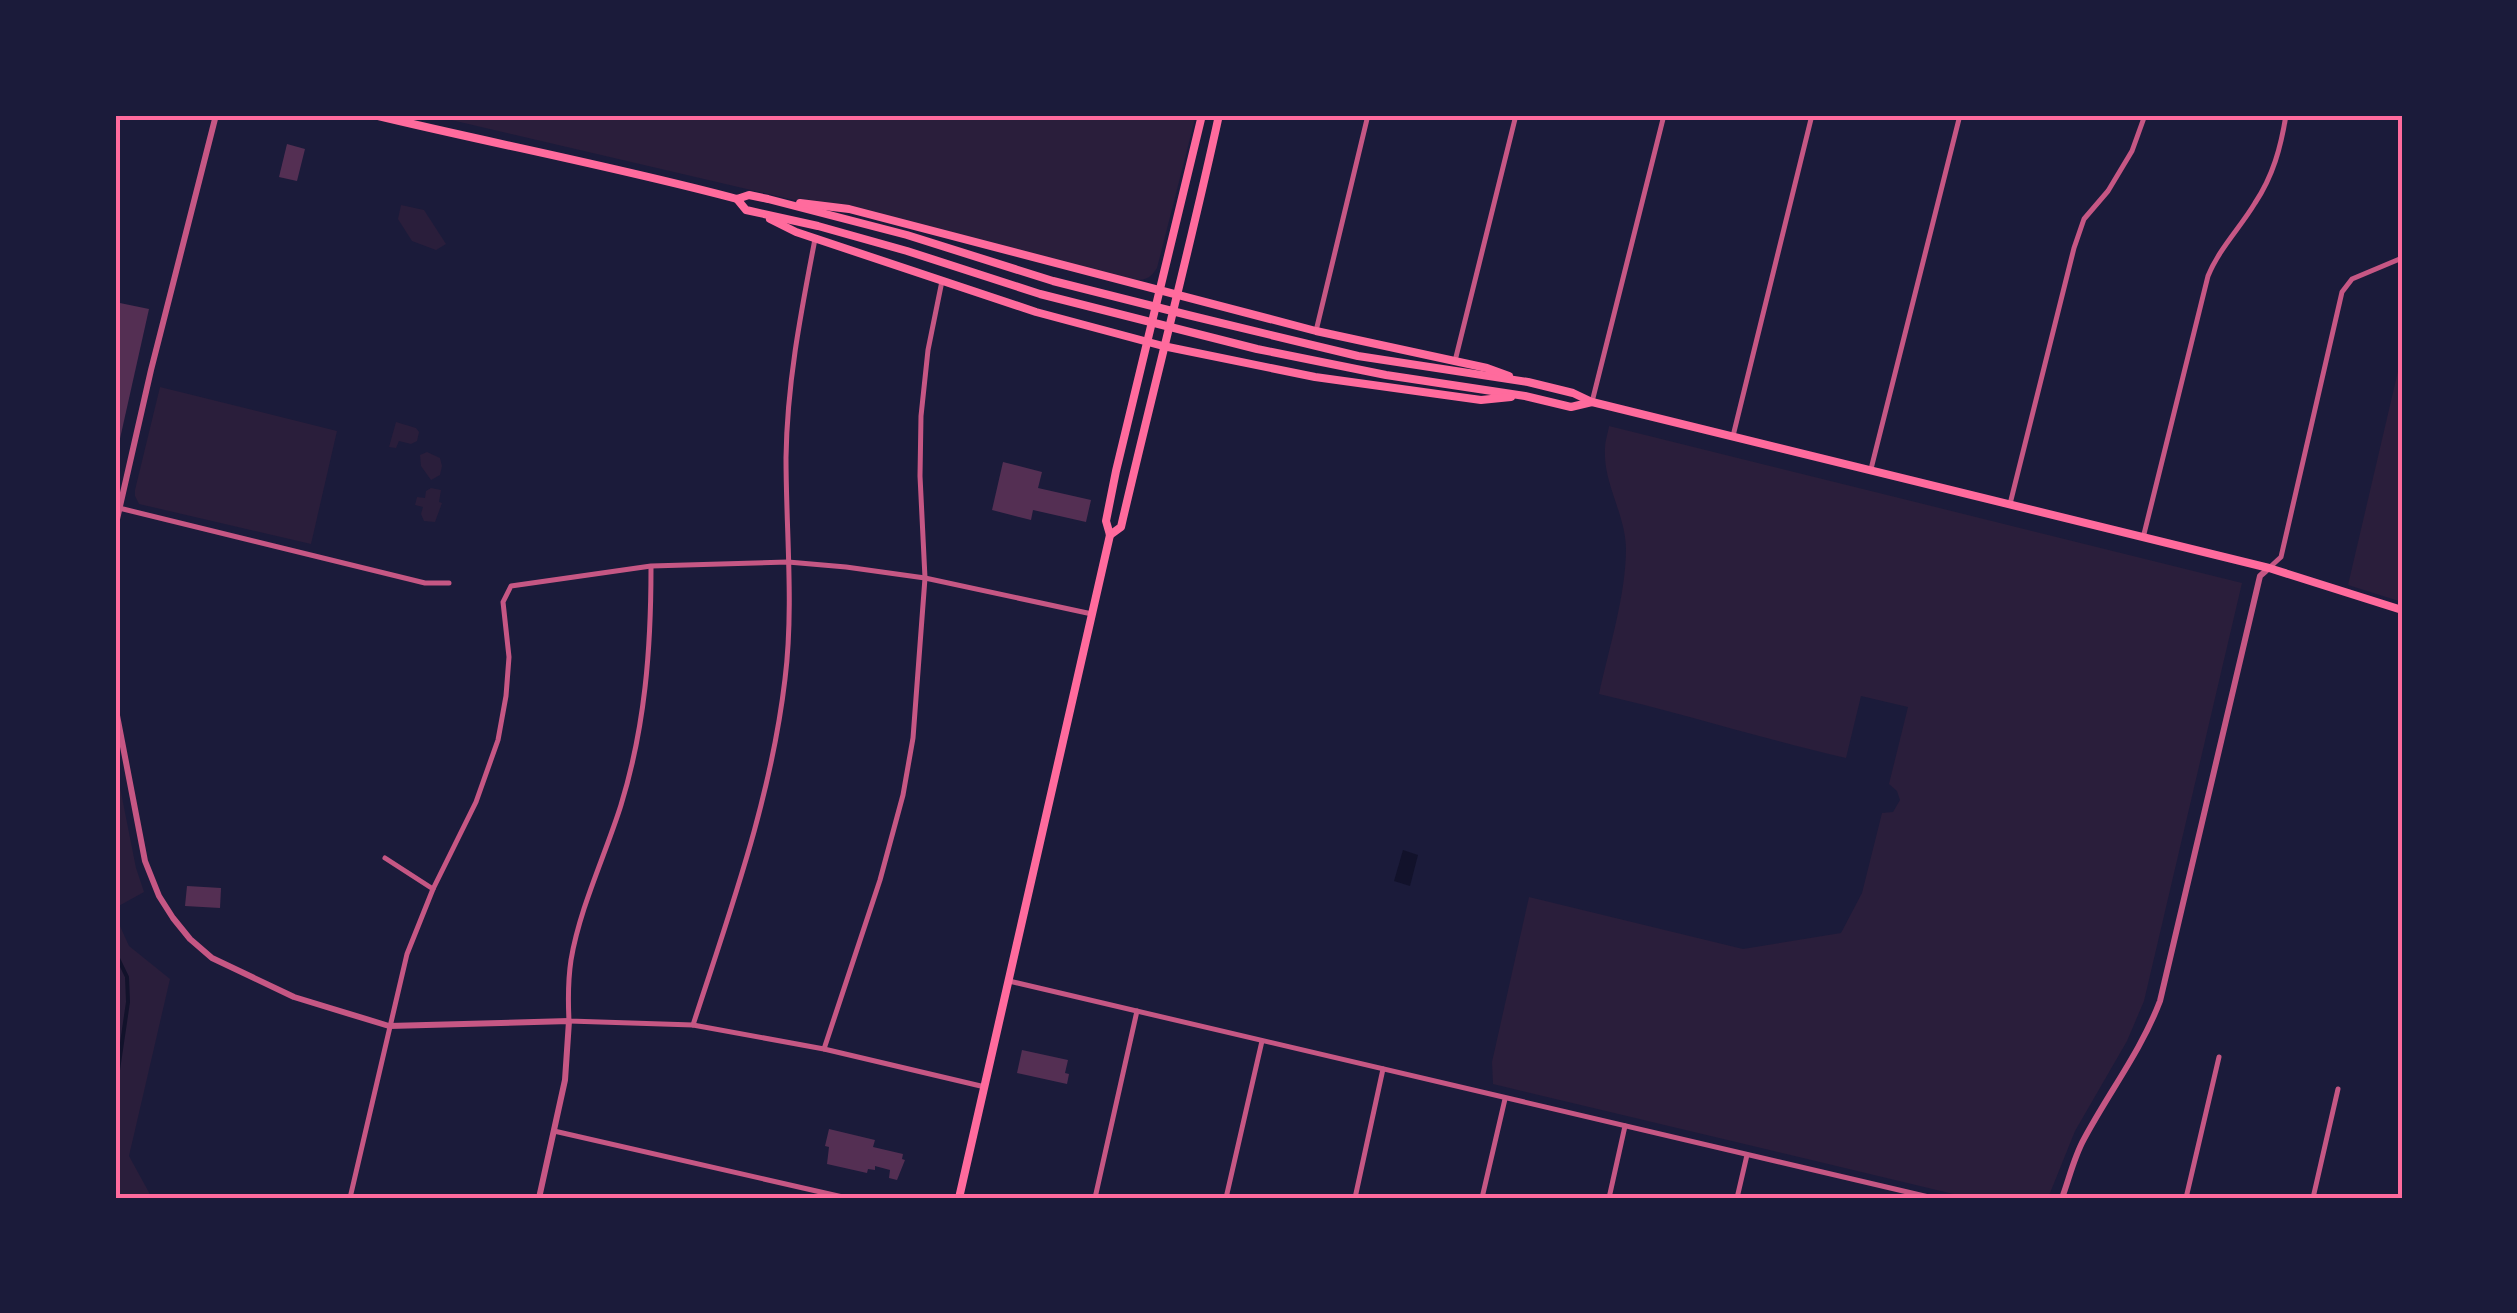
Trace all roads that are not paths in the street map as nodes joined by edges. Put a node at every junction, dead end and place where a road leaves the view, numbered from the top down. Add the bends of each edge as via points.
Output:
1 (216, 115) edge
2 (374, 115) edge
3 (1202, 115) edge
4 (1219, 115) edge
5 (1368, 115) edge
6 (1516, 115) edge
7 (1664, 115) edge
8 (1812, 115) edge
9 (1960, 115) edge
10 (2145, 115) edge
11 (2286, 115) edge
12 (1198, 130) junction
13 (1215, 134) junction
14 (768, 198) junction
15 (737, 199) junction
16 (757, 212) junction
17 (815, 238) junction
18 (2402, 258) edge
19 (942, 281) junction
20 (1159, 294) junction
21 (1175, 298) junction
22 (1316, 331) junction
23 (1149, 338) junction
24 (1164, 341) junction
25 (1456, 361) junction
26 (1528, 382) junction
27 (1525, 396) junction
28 (1592, 402) junction
29 (1732, 436) junction
30 (1871, 470) junction
31 (1113, 486) junction
32 (1130, 491) junction
33 (2010, 504) junction
34 (117, 508) edge
35 (115, 528) edge
36 (1110, 535) junction
37 (2144, 538) junction
38 (788, 562) junction
39 (651, 566) junction
40 (2270, 568) junction
41 (925, 578) junction
42 (449, 583) dead end
43 (2402, 610) edge
44 (1092, 614) junction
45 (115, 705) edge
46 (385, 858) dead end
47 (433, 890) junction
48 (1009, 981) junction
49 (1137, 1011) junction
50 (569, 1022) junction
51 (693, 1025) junction
52 (389, 1026) junction
53 (1262, 1041) junction
54 (824, 1049) junction
55 (2219, 1056) dead end
56 (1383, 1068) junction
57 (984, 1087) junction
58 (2338, 1089) dead end
59 (1505, 1099) junction
60 (1625, 1126) junction
61 (554, 1131) junction
62 (1746, 1155) junction
63 (350, 1198) edge
64 (538, 1198) edge
65 (848, 1198) edge
66 (959, 1198) edge
67 (1096, 1198) edge
68 (1226, 1198) edge
69 (1355, 1198) edge
70 (1482, 1198) edge
71 (1609, 1198) edge
72 (1737, 1198) edge
73 (1932, 1198) edge
74 (2062, 1198) edge
75 (2186, 1198) edge
76 (2314, 1198) edge

1 - 34 street
2 - 15 main road
3 - 12 main road
4 - 13 main road
5 - 22 street
6 - 25 street
7 - 28 street
8 - 29 street
9 - 30 street
10 - 33 street via 2132,152 2084,220 2074,248
11 - 37 street via 2269,179 2208,276
12 - 13 main road
12 - 20 main road
13 - 21 main road
14 - 15 main road
14 - 20 main road via 849,210
14 - 26 main road via 1188,315 1358,356
15 - 16 main road
16 - 17 main road
16 - 27 main road via 1258,349
17 - 19 main road
17 - 38 street via 790,382
18 - 40 street via 2352,279 2342,292 2281,557
19 - 23 main road
19 - 41 street via 921,416
20 - 21 main road
20 - 23 main road
21 - 22 main road
21 - 24 main road
22 - 25 main road
23 - 24 main road
23 - 31 main road
24 - 27 main road via 1315,378 1481,400
24 - 32 main road
25 - 26 main road
26 - 28 main road
27 - 28 main road via 1571,406
28 - 29 main road
29 - 30 main road
30 - 33 main road
31 - 32 main road
31 - 36 main road
32 - 36 main road via 1121,527
33 - 37 main road
34 - 35 street
34 - 42 street
36 - 44 main road
37 - 40 main road
38 - 39 street
38 - 41 street
38 - 51 street via 786,676 769,781
39 - 47 street via 530,582 505,595 509,657 498,740
39 - 50 street via 649,668 638,736 576,939
40 - 43 main road
40 - 74 street via 2260,576 2160,1001 2082,1142
41 - 44 street
41 - 54 street via 903,795
44 - 48 main road
45 - 52 street via 145,861 159,896 190,939 212,958 294,997
46 - 47 street
47 - 52 street via 407,954
48 - 49 street
48 - 57 main road
49 - 53 street
49 - 67 street
50 - 51 street
50 - 52 street
50 - 61 street
51 - 54 street
52 - 63 street
53 - 56 street
53 - 68 street
54 - 57 street
55 - 75 street
56 - 59 street
56 - 69 street
57 - 66 main road
58 - 76 street
59 - 60 street
59 - 70 street
60 - 62 street
60 - 71 street
61 - 64 street
61 - 65 street
62 - 72 street
62 - 73 street

